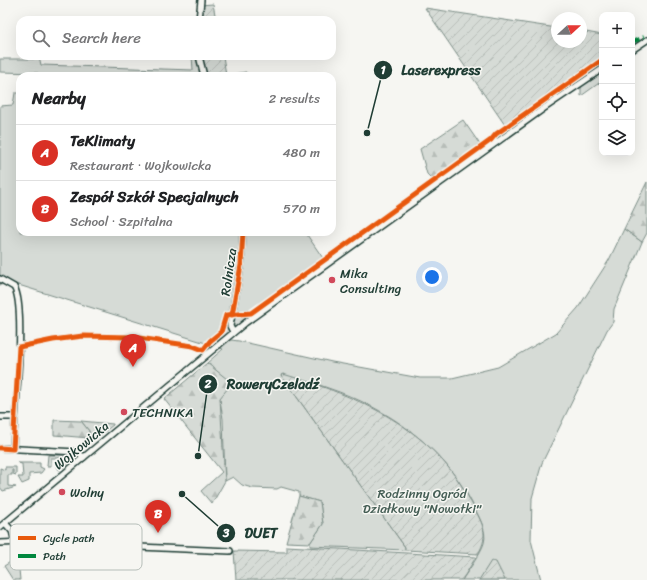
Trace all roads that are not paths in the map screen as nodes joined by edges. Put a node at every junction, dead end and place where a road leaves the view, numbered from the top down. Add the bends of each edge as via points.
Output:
1 (201, 0) edge
2 (199, 16) edge
3 (647, 40) edge
4 (635, 48) edge
5 (200, 60) edge
6 (599, 71) edge
7 (203, 72) edge
8 (243, 236) edge
9 (0, 279) edge
10 (233, 332) junction
11 (0, 417) edge
12 (14, 417) junction
13 (0, 448) edge
14 (13, 449) junction
15 (84, 457) junction
16 (5, 523) junction
17 (0, 527) edge
18 (10, 529) edge
19 (10, 542) edge
20 (0, 543) edge
21 (142, 547) edge
22 (230, 551) dead end

1 - 2 street
3 - 4 street
5 - 7 street
6 - 10 street, Wojkowicka
8 - 10 street, Rolnicza via 241,265 230,326
9 - 12 street via 14,287 18,296 19,347
10 - 15 street, Wojkowicka
11 - 12 street
12 - 14 street
13 - 14 street
14 - 15 street via 77,452
15 - 16 street, Wojkowicka
16 - 17 street, Wojkowicka
16 - 18 street
19 - 20 street
21 - 22 street

